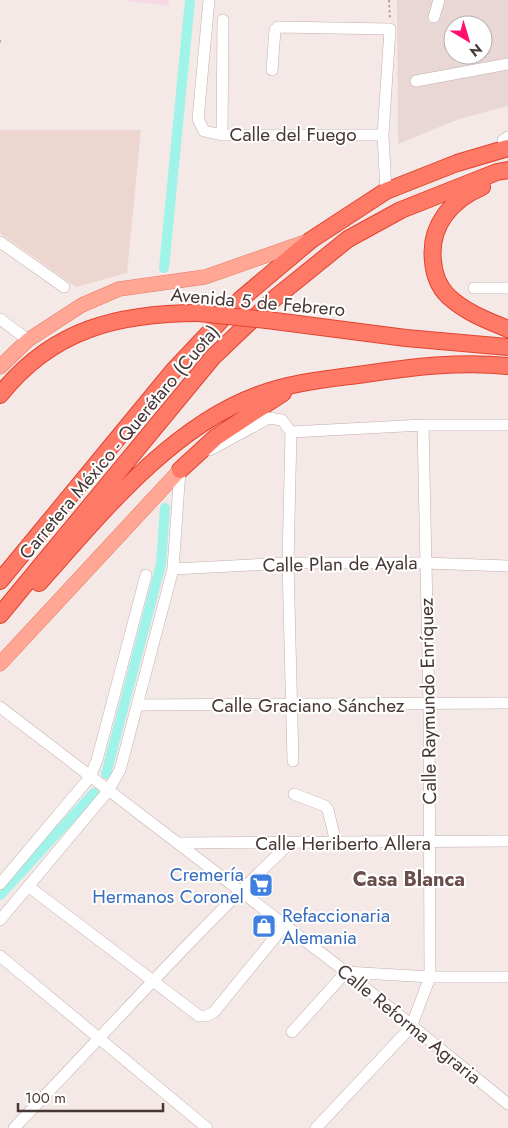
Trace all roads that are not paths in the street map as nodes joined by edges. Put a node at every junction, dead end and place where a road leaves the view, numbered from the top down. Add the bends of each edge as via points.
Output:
1 (209, 0) edge
2 (439, 0) edge
3 (434, 17) dead end
4 (223, 20) dead end
5 (507, 63) edge
6 (272, 70) dead end
7 (416, 81) dead end
8 (222, 134) junction
9 (383, 135) junction
10 (507, 141) edge
11 (508, 170) edge
12 (508, 177) edge
13 (386, 191) junction
14 (311, 240) junction
15 (0, 242) edge
16 (64, 287) dead end
17 (474, 288) dead end
18 (508, 288) edge
19 (0, 319) edge
20 (508, 329) edge
21 (28, 340) junction
22 (508, 347) edge
23 (38, 356) junction
24 (508, 366) edge
25 (0, 367) edge
26 (0, 384) edge
27 (297, 384) junction
28 (0, 395) edge
29 (423, 425) junction
30 (508, 425) edge
31 (291, 432) junction
32 (180, 470) junction
33 (288, 563) junction
34 (425, 563) junction
35 (508, 566) edge
36 (173, 569) junction
37 (146, 575) dead end
38 (0, 581) edge
39 (0, 616) edge
40 (0, 622) edge
41 (0, 664) edge
42 (508, 704) edge
43 (137, 705) junction
44 (429, 705) junction
45 (292, 706) junction
46 (0, 707) edge
47 (293, 761) dead end
48 (90, 777) junction
49 (108, 791) junction
50 (294, 794) dead end
51 (508, 841) edge
52 (430, 842) junction
53 (178, 843) junction
54 (336, 843) junction
55 (289, 844) junction
56 (5, 870) edge
57 (0, 884) edge
58 (28, 886) junction
59 (239, 891) junction
60 (0, 920) edge
61 (285, 925) junction
62 (0, 956) edge
63 (346, 972) junction
64 (508, 977) edge
65 (430, 978) junction
66 (152, 981) junction
67 (411, 1027) junction
68 (292, 1032) dead end
69 (100, 1038) junction
70 (508, 1104) edge
71 (321, 1126) edge
72 (14, 1128) edge
73 (207, 1128) edge

1 - 8 street, Calle del Fuego via 198,119 204,131
2 - 3 street
4 - 8 street
5 - 7 street
6 - 9 street via 274,30 278,27 390,29
8 - 9 street, Calle del Fuego
9 - 13 street
10 - 13 highway, Carretera México - Querétaro (Cuota)
11 - 39 highway, Carretera México - Querétaro (Cuota) via 401,210 348,239 275,298 207,364
12 - 20 highway via 468,193 449,208 436,228 431,249 434,276 447,295 469,312
13 - 14 highway, Carretera México - Querétaro (Cuota)
14 - 21 main road via 205,277 119,289 82,305
14 - 38 highway, Carretera México - Querétaro (Cuota) via 241,300 173,372
15 - 16 street
17 - 18 street
19 - 21 street
21 - 25 main road
22 - 23 highway, Avenida 5 de Febrero, bridge via 199,313 149,314 111,321 76,333
23 - 26 highway
23 - 28 highway, Avenida 5 de Febrero
24 - 27 highway via 489,364 398,369
27 - 32 highway via 216,437
27 - 40 highway via 256,395 193,430 152,463
29 - 30 street
29 - 31 street
29 - 34 street, Calle Raymundo Enríquez
31 - 32 street via 282,420 269,418
31 - 33 street
32 - 36 street
32 - 41 main road
33 - 34 street, Calle Plan de Ayala
33 - 36 street, Calle Plan de Ayala
33 - 45 street
34 - 35 street, Calle Plan de Ayala
34 - 44 street, Calle Raymundo Enríquez
36 - 43 street
37 - 48 street
42 - 44 street, Calle Graciano Sánchez
43 - 45 street, Calle Graciano Sánchez
43 - 49 street via 120,770
44 - 45 street, Calle Graciano Sánchez
44 - 52 street, Calle Raymundo Enríquez
45 - 47 street
46 - 48 street, Calle Reforma Agraria
48 - 49 street, Calle Reforma Agraria
48 - 56 street
49 - 53 street, Calle Reforma Agraria
49 - 58 street
50 - 54 street via 325,806
51 - 52 street, Calle Heriberto Allera
52 - 54 street, Calle Heriberto Allera
52 - 65 street, Calle Raymundo Enríquez
53 - 55 street, Calle Heriberto Allera
53 - 59 street, Calle Reforma Agraria
54 - 55 street, Calle Heriberto Allera
55 - 59 street
56 - 57 street
58 - 60 street
58 - 66 street
59 - 61 street, Calle Reforma Agraria
59 - 66 street
61 - 63 street, Calle Reforma Agraria
61 - 66 street via 214,1012 206,1016 199,1016
62 - 69 street
63 - 65 street
63 - 67 street, Calle Reforma Agraria
63 - 68 street
64 - 65 street
65 - 67 street
66 - 69 street
67 - 70 street, Calle Reforma Agraria
67 - 71 street
69 - 72 street
69 - 73 street

